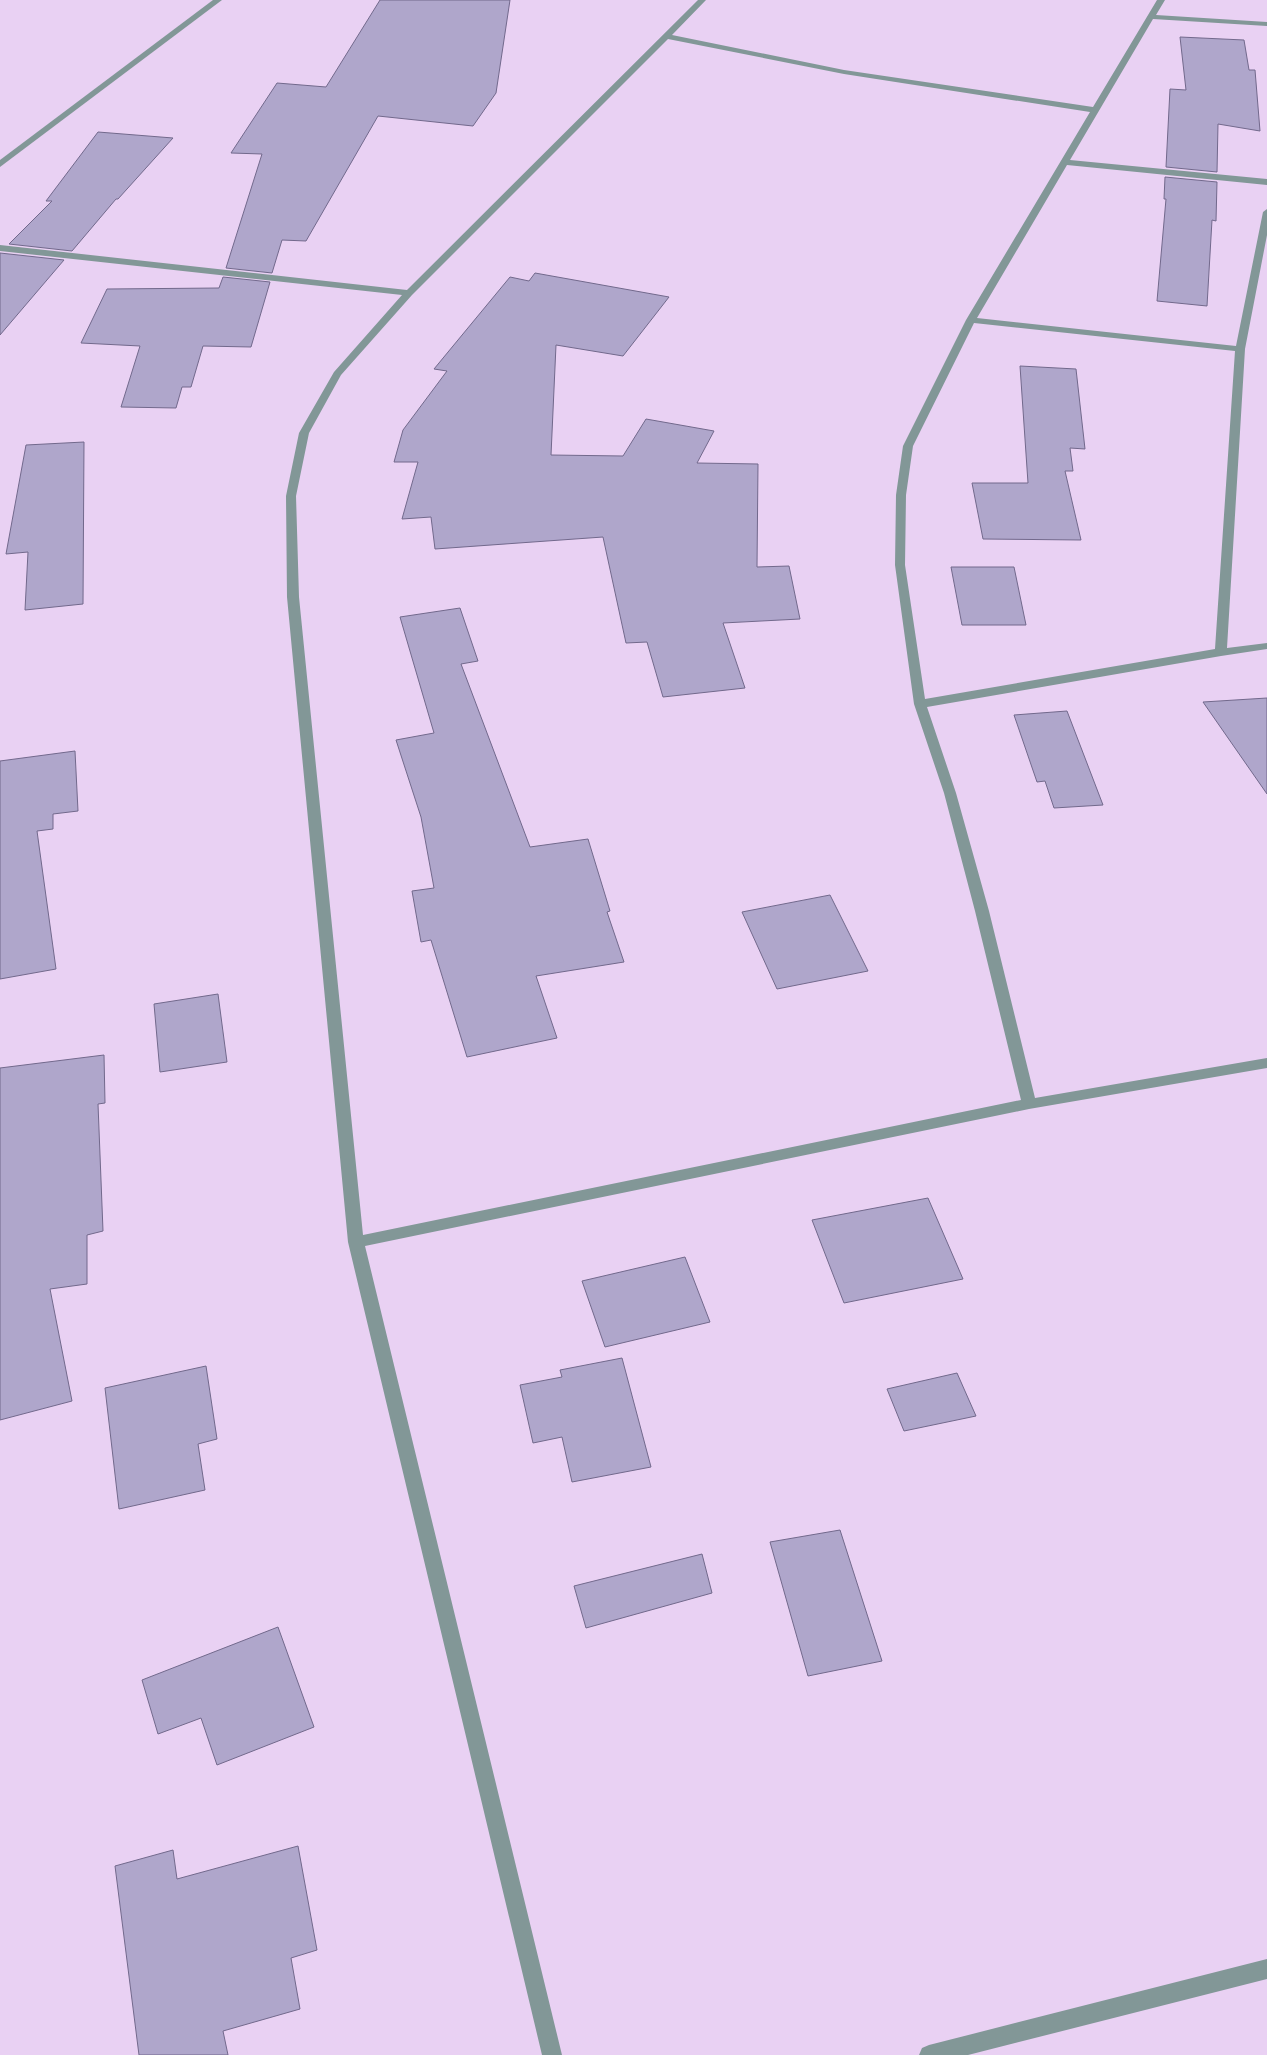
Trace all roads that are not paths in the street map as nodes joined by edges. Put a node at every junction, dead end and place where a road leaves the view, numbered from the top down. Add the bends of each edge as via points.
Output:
1 (218, 0) edge
2 (702, 0) edge
3 (1161, 0) edge
4 (1152, 17) junction
5 (1267, 24) edge
6 (668, 36) junction
7 (1094, 110) junction
8 (1066, 162) junction
9 (0, 164) edge
10 (1267, 182) edge
11 (1267, 212) edge
12 (0, 248) edge
13 (409, 293) junction
14 (971, 320) junction
15 (1240, 349) junction
16 (1267, 646) edge
17 (1222, 652) junction
18 (920, 704) junction
19 (1267, 1062) edge
20 (1029, 1104) junction
21 (356, 1242) junction
22 (1267, 1969) edge
23 (552, 2055) edge
24 (929, 2055) edge

1 - 9 street
2 - 6 street
3 - 4 street
4 - 5 street
4 - 7 street
6 - 7 street via 844,72
6 - 13 street
7 - 8 street
8 - 10 street
8 - 14 street
11 - 15 street
12 - 13 street
13 - 21 street via 337,374 304,432 291,496 293,597
14 - 15 street
14 - 18 street via 908,446 901,494 900,565
15 - 17 street
16 - 17 street
17 - 18 street
18 - 20 street via 953,802
19 - 20 street
20 - 21 street
21 - 23 street
22 - 24 street

